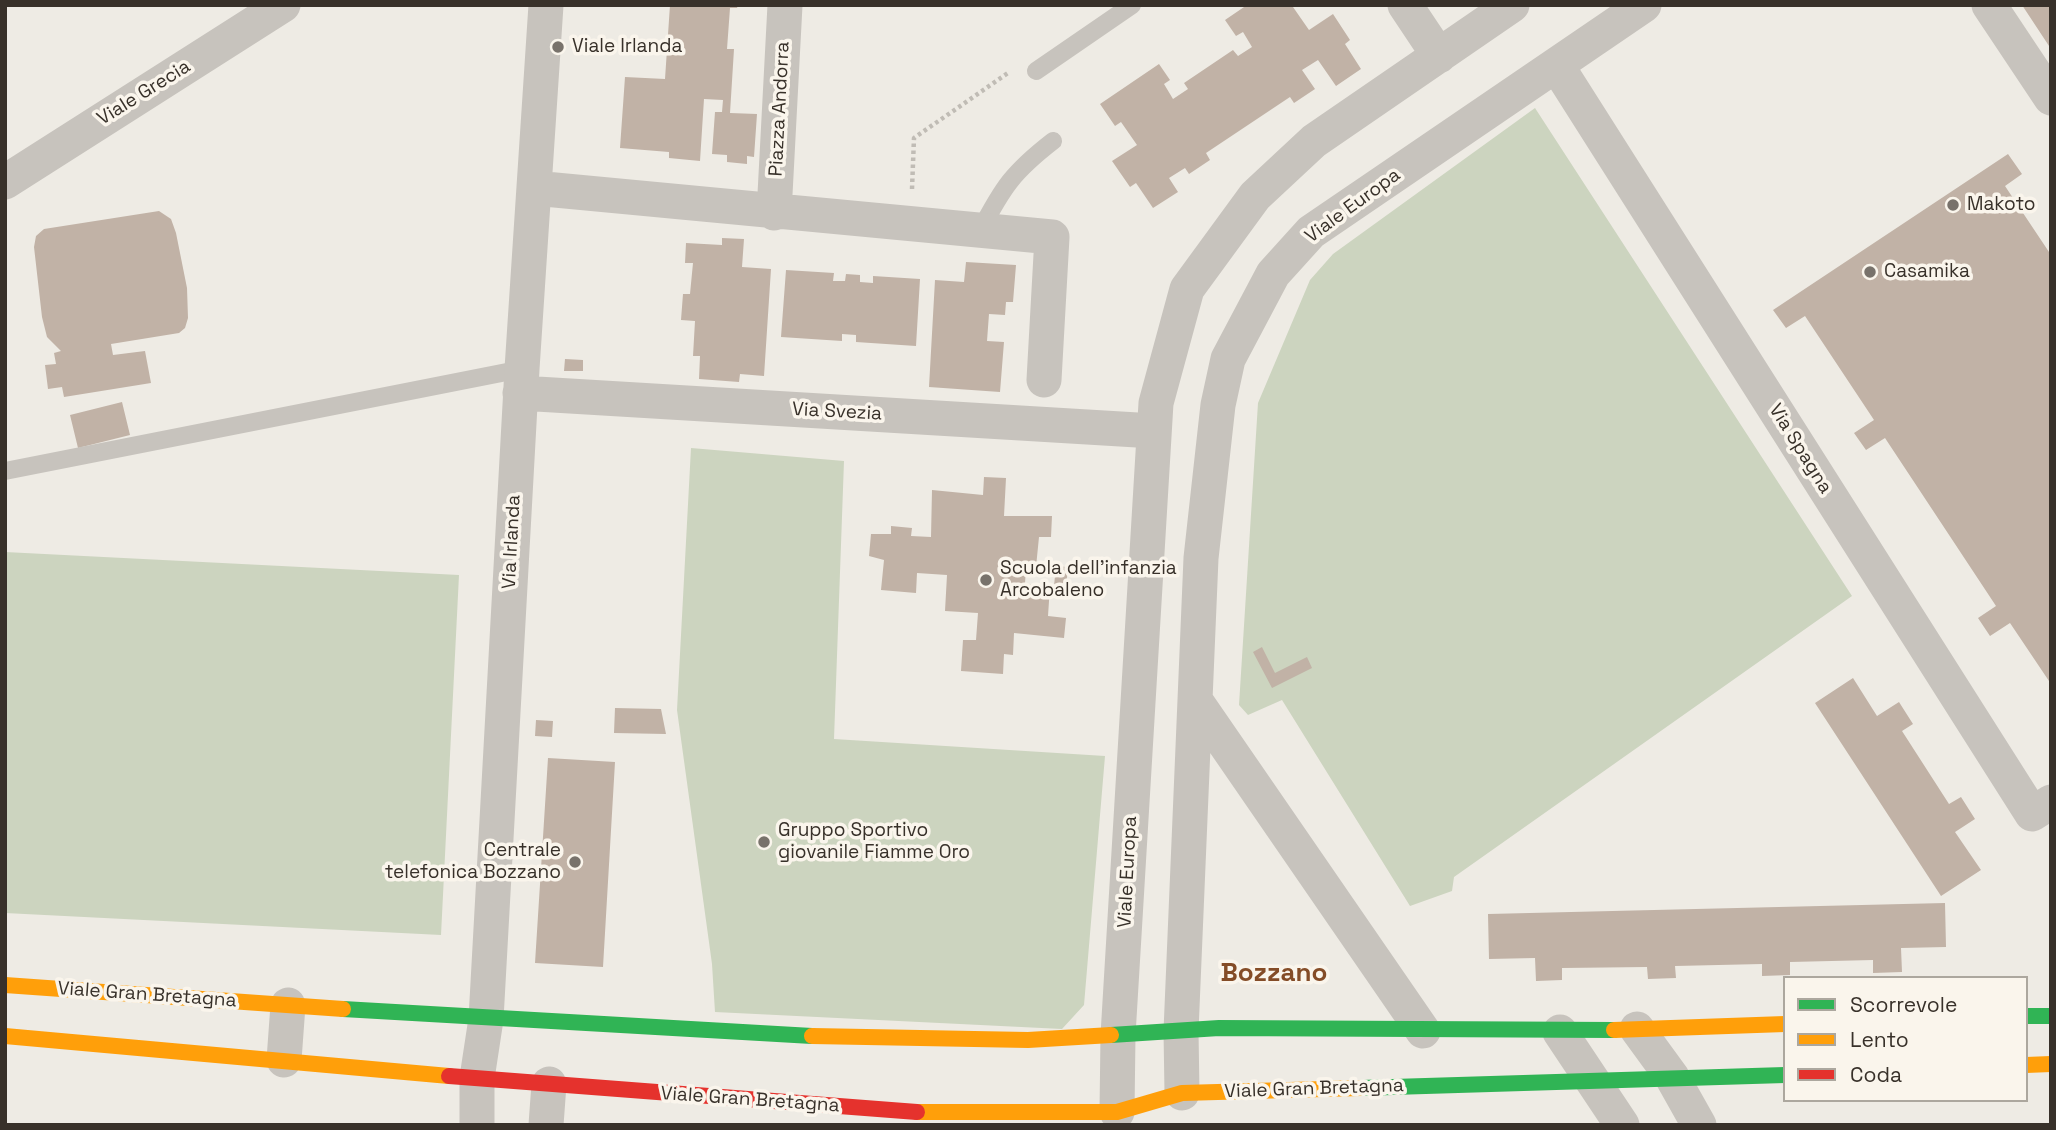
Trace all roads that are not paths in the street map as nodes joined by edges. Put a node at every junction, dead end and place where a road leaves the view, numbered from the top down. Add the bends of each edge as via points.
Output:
1 (283, 5) edge
2 (785, 5) edge
3 (1132, 5) edge
4 (1405, 5) edge
5 (1512, 5) edge
6 (1644, 5) edge
7 (1989, 5) edge
8 (542, 9) edge
9 (1439, 56) junction
10 (1557, 66) junction
11 (1036, 71) dead end
12 (2051, 98) edge
13 (1053, 141) dead end
14 (5, 182) edge
15 (534, 188) junction
16 (774, 213) junction
17 (980, 231) junction
18 (1044, 380) dead end
19 (521, 381) junction
20 (1154, 431) junction
21 (5, 471) edge
22 (1143, 633) junction
23 (1197, 635) junction
24 (1195, 700) junction
25 (2051, 802) edge
26 (5, 985) edge
27 (288, 1005) junction
28 (2028, 1016) edge
29 (2051, 1016) edge
30 (486, 1019) junction
31 (1783, 1024) edge
32 (1637, 1029) junction
33 (1181, 1031) junction
34 (1423, 1031) junction
35 (1560, 1032) junction
36 (1118, 1035) junction
37 (5, 1036) edge
38 (284, 1060) junction
39 (2051, 1064) edge
40 (2028, 1065) edge
41 (1783, 1074) edge
42 (1672, 1077) junction
43 (477, 1078) junction
44 (1592, 1080) junction
45 (550, 1084) junction
46 (1182, 1093) junction
47 (1117, 1112) junction
48 (477, 1125) edge
49 (546, 1125) edge
50 (1622, 1125) edge
51 (1699, 1125) edge

1 - 14 street, Viale Grecia
2 - 16 street, Piazza Andorra
3 - 11 lane
4 - 9 street
5 - 9 street, Viale Europa
6 - 10 street, Viale Europa
7 - 12 street
8 - 15 street, Via Irlanda
9 - 20 street, Viale Europa via 1314,141 1255,196 1187,289 1156,403
10 - 23 street, Viale Europa via 1311,232 1273,274 1228,359 1218,405
10 - 25 street, Via Spagna via 2032,814
13 - 17 lane via 1003,187
15 - 16 street
15 - 19 street, Via Irlanda
16 - 17 street
17 - 18 street via 1052,237
19 - 20 street, Via Svezia
19 - 21 lane
19 - 30 street, Via Irlanda
20 - 22 street, Viale Europa
22 - 23 street
22 - 36 street, Viale Europa
23 - 24 street, Viale Europa
24 - 33 street, Viale Europa
24 - 34 street
26 - 27 street, Viale Gran Bretagna
27 - 30 street, Viale Gran Bretagna
27 - 38 street
28 - 29 street
30 - 36 street, Viale Gran Bretagna via 784,1035 1028,1040
30 - 43 street, Via Irlanda
31 - 32 street, Viale Gran Bretagna
32 - 35 street, Viale Gran Bretagna
32 - 42 street
33 - 34 street, Viale Gran Bretagna
33 - 36 street, Viale Gran Bretagna
33 - 46 street, Viale Europa
34 - 35 street, Viale Gran Bretagna
35 - 44 street
36 - 47 street, Viale Europa
37 - 38 street, Viale Gran Bretagna
38 - 43 street, Viale Gran Bretagna
39 - 40 street
41 - 42 street, Viale Gran Bretagna
42 - 44 street, Viale Gran Bretagna
42 - 51 street
43 - 45 street, Viale Gran Bretagna
43 - 48 street, Via Irlanda
44 - 46 street, Viale Gran Bretagna
44 - 50 street
45 - 47 street, Viale Gran Bretagna via 902,1112
45 - 49 street
46 - 47 street, Viale Gran Bretagna

